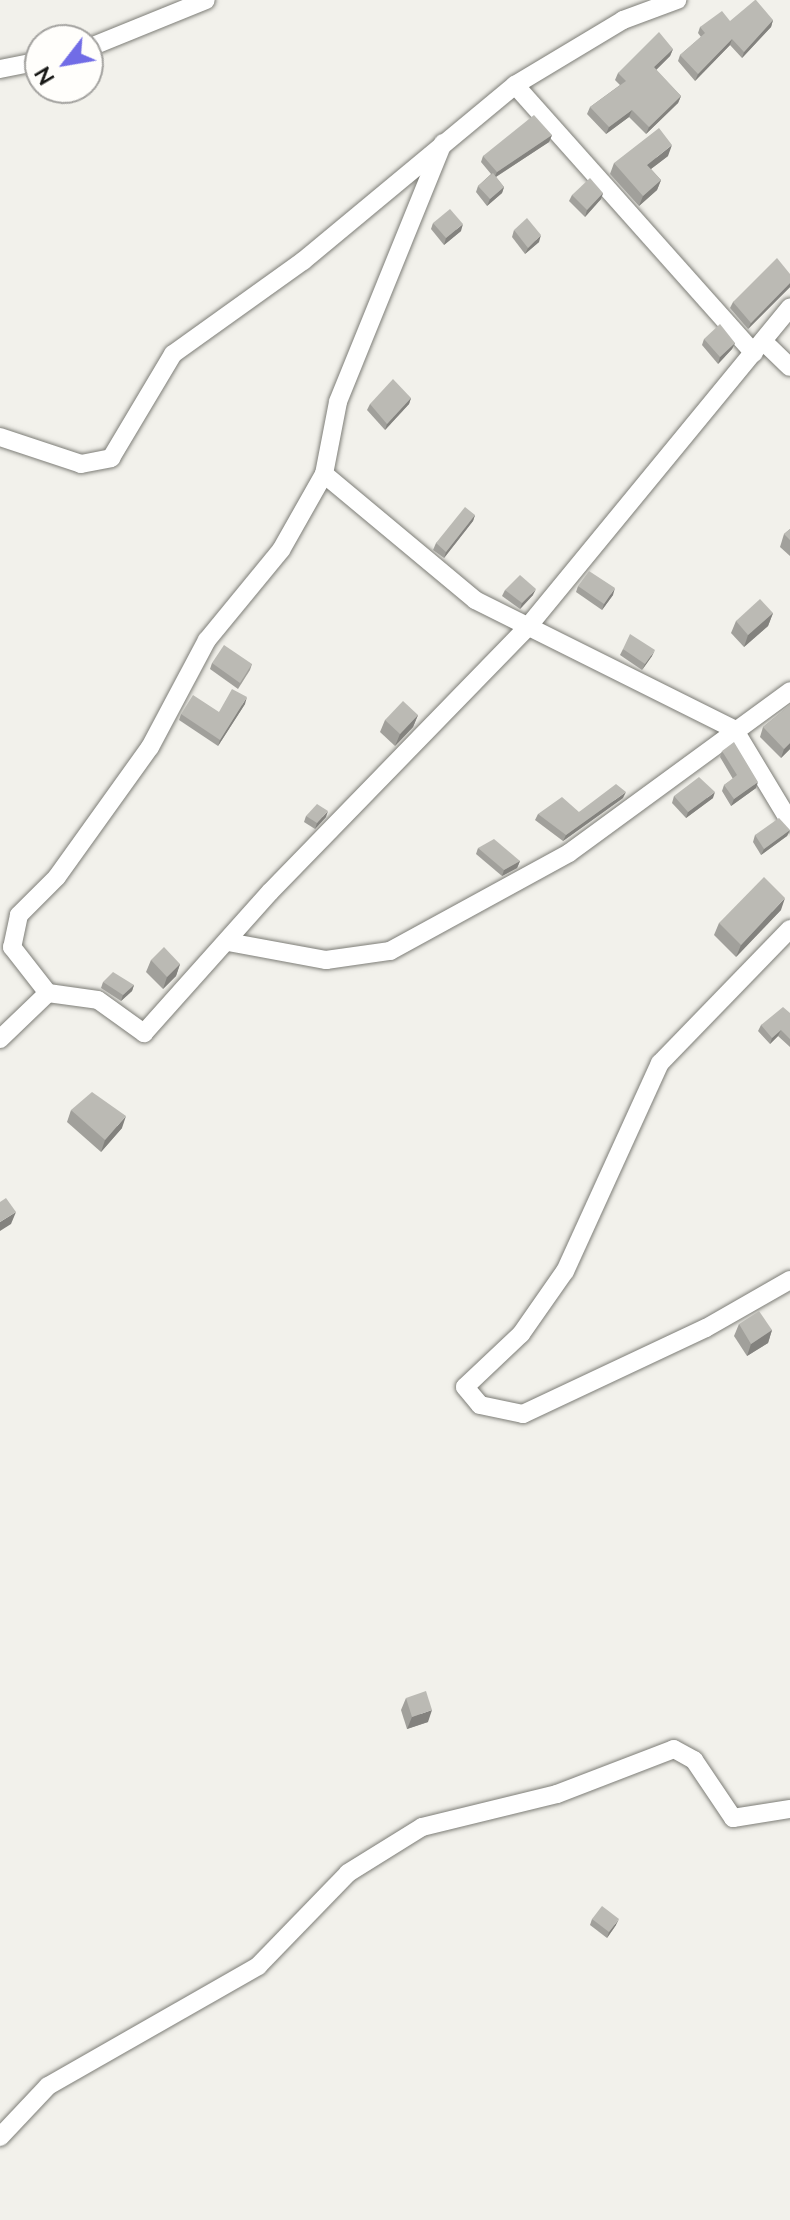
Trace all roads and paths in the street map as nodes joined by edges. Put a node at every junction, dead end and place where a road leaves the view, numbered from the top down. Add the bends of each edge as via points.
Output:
1 (206, 0) edge
2 (677, 0) edge
3 (104, 41) edge
4 (24, 64) edge
5 (0, 69) edge
6 (515, 85) junction
7 (443, 143) junction
8 (790, 308) edge
9 (758, 347) junction
10 (790, 367) edge
11 (0, 437) edge
12 (324, 474) junction
13 (526, 629) junction
14 (790, 691) edge
15 (734, 729) junction
16 (790, 822) edge
17 (790, 929) edge
18 (228, 942) junction
19 (48, 993) junction
20 (0, 1039) edge
21 (790, 1280) edge
22 (790, 1809) edge
23 (0, 2137) edge

1 - 3 street
2 - 6 street via 623,20
4 - 5 street
6 - 7 street
6 - 9 street
7 - 11 street via 303,261 173,354 111,458 81,464
7 - 12 street via 338,402
8 - 9 street
9 - 10 street
9 - 13 street
12 - 13 street via 432,568
12 - 19 street via 281,550 207,640 150,747 57,877 19,915 12,947
13 - 15 street
13 - 18 street
14 - 15 street
15 - 16 street
15 - 18 street via 569,853 390,951 326,960
17 - 21 street via 660,1063 565,1271 521,1334 465,1387 480,1405 523,1414 706,1328
18 - 19 street via 144,1033 98,1000
19 - 20 street
22 - 23 street via 733,1818 694,1760 674,1749 565,1792 422,1827 348,1873 258,1966 48,2086

